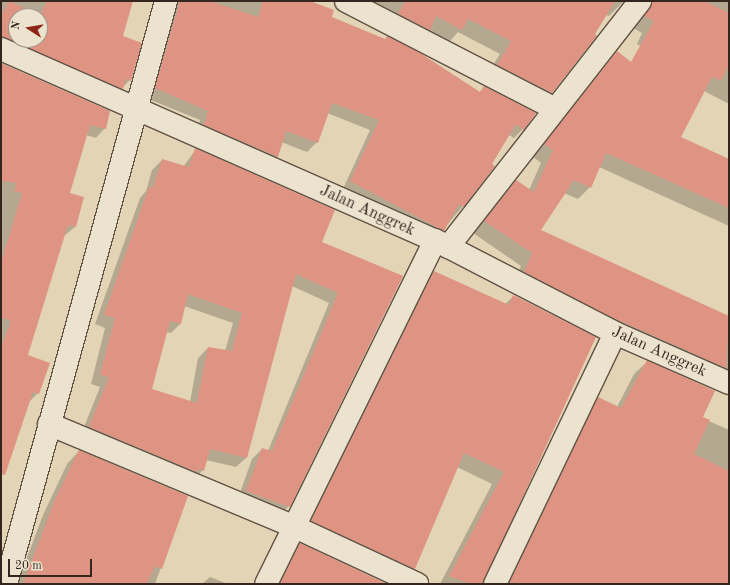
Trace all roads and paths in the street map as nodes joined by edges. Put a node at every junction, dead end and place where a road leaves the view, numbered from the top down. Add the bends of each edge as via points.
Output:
1 (166, 1) edge
2 (346, 1) edge
3 (640, 1) edge
4 (1, 49) edge
5 (136, 109) junction
6 (555, 109) junction
7 (442, 244) junction
8 (615, 333) junction
9 (729, 382) edge
10 (49, 424) junction
11 (295, 527) junction
12 (6, 584) edge
13 (266, 584) edge
14 (417, 584) edge
15 (494, 584) edge

1 - 5 street
2 - 6 street
3 - 6 street
4 - 5 street, Jalan Anggrek
5 - 7 street, Jalan Anggrek
5 - 10 street
6 - 7 street
7 - 8 street, Jalan Anggrek
7 - 11 street
8 - 9 street, Jalan Anggrek
8 - 15 street
10 - 11 street
10 - 12 street
11 - 13 street
11 - 14 street

